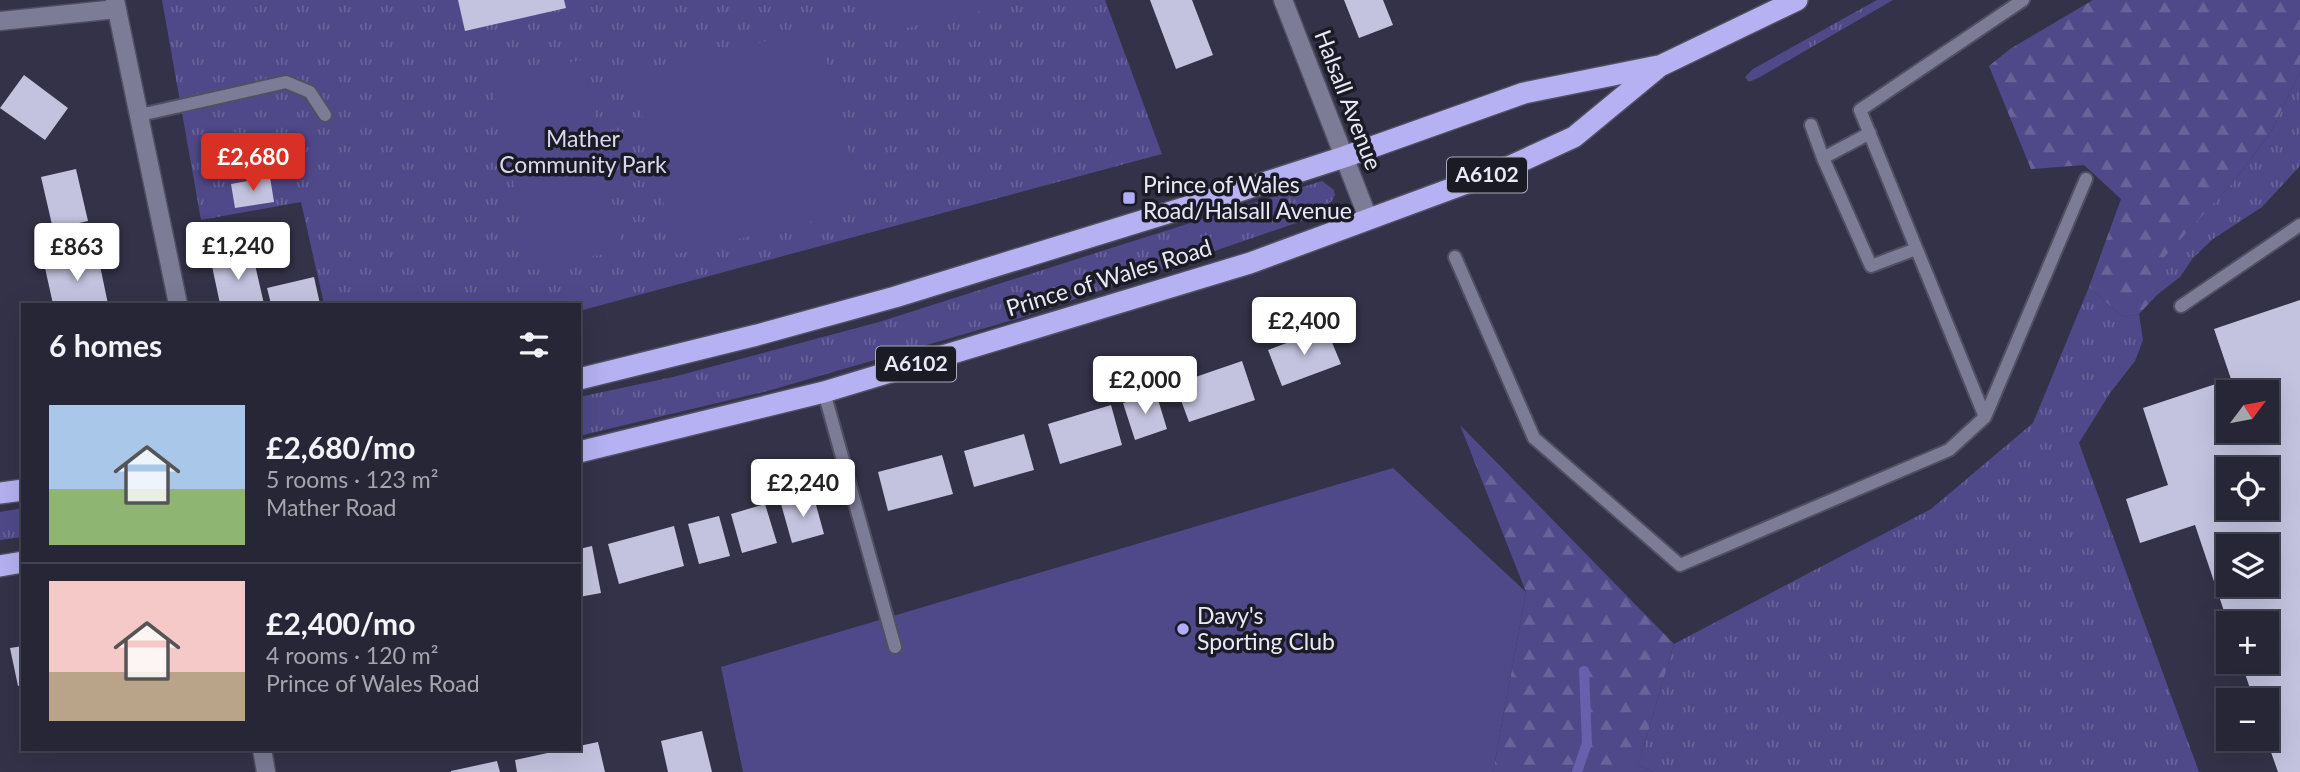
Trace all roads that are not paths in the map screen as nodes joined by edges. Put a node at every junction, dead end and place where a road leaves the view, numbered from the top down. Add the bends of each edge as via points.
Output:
1 (1283, 0) edge
2 (1797, 0) edge
3 (2023, 0) edge
4 (116, 5) edge
5 (0, 21) edge
6 (1660, 66) junction
7 (140, 115) junction
8 (325, 115) dead end
9 (1811, 125) dead end
10 (1870, 133) junction
11 (1344, 157) junction
12 (1823, 158) junction
13 (2086, 178) dead end
14 (1368, 218) junction
15 (2300, 225) edge
16 (1916, 249) junction
17 (1454, 257) dead end
18 (178, 303) edge
19 (2181, 306) dead end
20 (581, 379) edge
21 (824, 392) junction
22 (1985, 417) junction
23 (581, 452) edge
24 (21, 490) edge
25 (0, 494) edge
26 (21, 562) edge
27 (0, 566) edge
28 (895, 648) dead end
29 (262, 751) edge
30 (266, 772) edge

1 - 11 street, Halsall Avenue
2 - 6 highway, Prince of Wales Road / A6102
3 - 10 lane via 1860,110
4 - 5 street
4 - 7 street
6 - 11 highway, Prince of Wales Road / A6102 via 1524,93
6 - 14 highway, Prince of Wales Road / A6102 via 1574,137 1502,170
7 - 8 lane via 286,82 310,92
7 - 18 street
9 - 12 lane
10 - 12 lane
10 - 16 lane
11 - 14 street, Halsall Avenue
11 - 20 highway, Prince of Wales Road / A6102 via 895,297
12 - 16 lane via 1871,266
13 - 22 lane
14 - 21 highway, Prince of Wales Road / A6102 via 1250,263
15 - 19 lane
16 - 22 lane
17 - 22 lane via 1534,438 1680,565 1949,450
21 - 23 highway, Prince of Wales Road / A6102
21 - 28 lane
24 - 25 highway
26 - 27 highway
29 - 30 street

